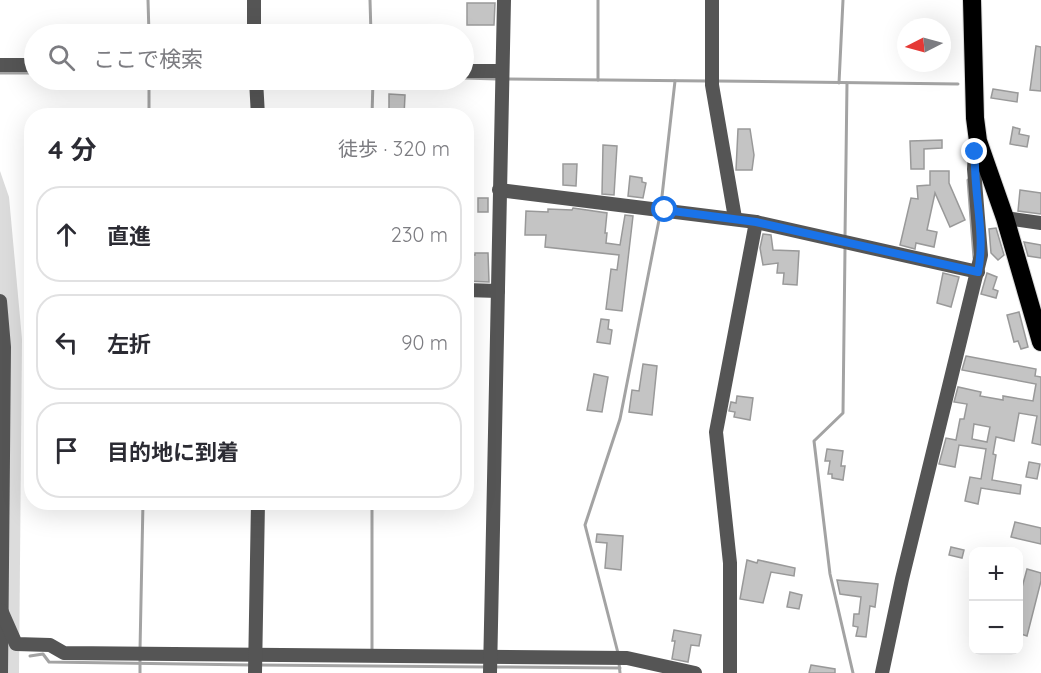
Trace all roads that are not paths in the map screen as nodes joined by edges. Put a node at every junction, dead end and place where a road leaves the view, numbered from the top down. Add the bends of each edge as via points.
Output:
1 (254, 0) edge
2 (504, 0) edge
3 (712, 0) edge
4 (972, 0) edge
5 (254, 24) edge
6 (0, 65) edge
7 (24, 65) edge
8 (474, 73) edge
9 (501, 77) junction
10 (257, 90) edge
11 (258, 108) edge
12 (978, 141) junction
13 (499, 190) junction
14 (735, 218) junction
15 (1005, 218) junction
16 (756, 222) junction
17 (1041, 223) edge
18 (978, 272) junction
19 (474, 290) edge
20 (498, 291) junction
21 (0, 302) edge
22 (1041, 342) edge
23 (258, 510) edge
24 (1, 610) edge
25 (256, 655) junction
26 (490, 658) junction
27 (1, 673) edge
28 (255, 673) edge
29 (490, 673) edge
30 (695, 673) edge
31 (730, 673) edge
32 (882, 673) edge

1 - 5 street
2 - 9 street
3 - 14 street via 712,82
4 - 12 highway
6 - 7 street
8 - 9 street
9 - 13 street
10 - 11 street
12 - 15 highway
12 - 18 street via 974,169 981,255
13 - 14 street
13 - 20 street
14 - 16 street
15 - 17 street
15 - 22 highway
16 - 18 street
16 - 31 street via 716,432 730,563
18 - 32 street
19 - 20 street
20 - 26 street
21 - 24 street via 4,347
23 - 25 street
24 - 25 street via 16,644 50,645 64,653
24 - 27 street
25 - 26 street
25 - 28 street
26 - 29 street
26 - 30 street via 620,658

